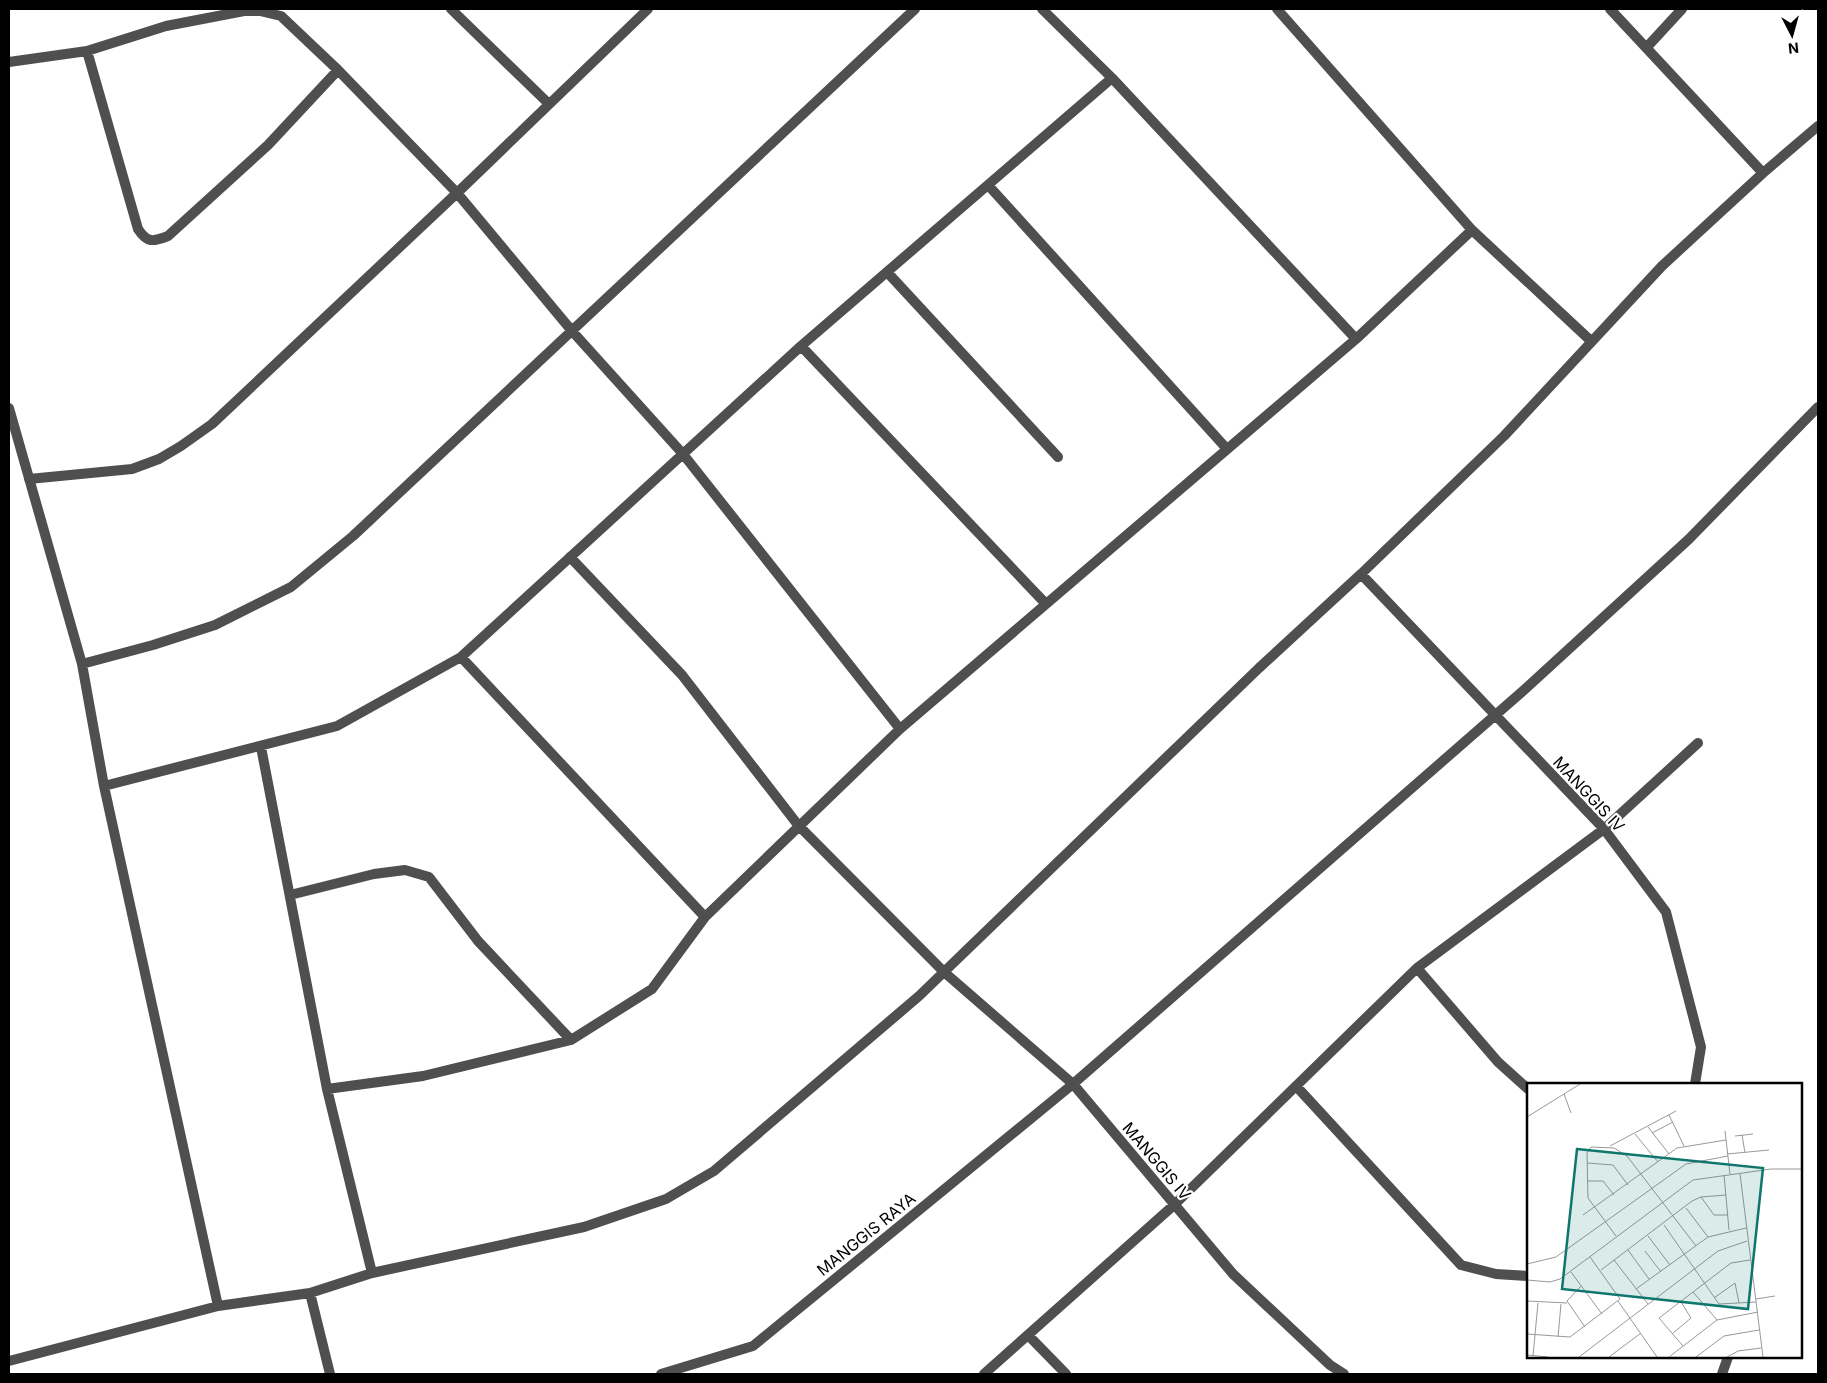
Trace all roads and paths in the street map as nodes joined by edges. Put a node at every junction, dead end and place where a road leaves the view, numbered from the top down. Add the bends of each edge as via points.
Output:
1 (450, 9) edge
2 (648, 9) edge
3 (915, 9) edge
4 (1042, 9) edge
5 (1277, 9) edge
6 (1610, 9) edge
7 (1682, 9) edge
8 (1646, 47) junction
9 (87, 51) junction
10 (9, 62) edge
11 (338, 70) junction
12 (1112, 78) junction
13 (548, 103) junction
14 (1818, 126) edge
15 (1763, 173) junction
16 (988, 185) junction
17 (457, 192) junction
18 (1472, 230) junction
19 (887, 272) junction
20 (572, 331) junction
21 (1356, 339) junction
22 (1591, 341) junction
23 (801, 346) junction
24 (1818, 407) edge
25 (9, 408) edge
26 (1227, 449) junction
27 (683, 454) junction
28 (1058, 458) dead end
29 (30, 479) junction
30 (570, 557) junction
31 (1361, 574) junction
32 (1046, 604) junction
33 (460, 657) junction
34 (82, 664) junction
35 (1495, 715) junction
36 (900, 729) junction
37 (1698, 743) dead end
38 (261, 747) junction
39 (104, 786) junction
40 (798, 826) junction
41 (1604, 829) junction
42 (290, 894) junction
43 (705, 917) junction
44 (1417, 968) junction
45 (944, 972) junction
46 (571, 1040) junction
47 (1694, 1083) edge
48 (1073, 1084) junction
49 (1296, 1086) junction
50 (327, 1089) junction
51 (1527, 1089) edge
52 (1174, 1204) junction
53 (372, 1273) junction
54 (1527, 1276) edge
55 (310, 1293) junction
56 (218, 1306) junction
57 (1028, 1335) junction
58 (1728, 1358) edge
59 (9, 1361) edge
60 (330, 1374) edge
61 (661, 1374) edge
62 (984, 1374) edge
63 (1066, 1374) edge
64 (1344, 1374) edge
65 (1722, 1374) edge

1 - 13 street
2 - 13 street
3 - 20 street
4 - 12 street
5 - 18 street
6 - 8 street
7 - 8 street
8 - 15 street
9 - 10 street
9 - 11 street via 166,26 244,11 260,11 281,16
9 - 11 street via 138,229 143,237 153,241 168,236 268,145
11 - 17 street
12 - 16 street
12 - 21 street
13 - 17 street
14 - 15 street
15 - 22 street via 1662,266
16 - 19 street
16 - 26 street
17 - 20 street
17 - 29 street via 212,424 181,446 132,469
18 - 21 street
18 - 22 street
19 - 23 street
19 - 28 street
20 - 27 street
20 - 34 street via 353,536 291,587 215,625
21 - 26 street
22 - 31 street via 1504,436
23 - 27 street
23 - 32 street
24 - 35 street, MANGGIS RAYA via 1689,538
25 - 29 street
26 - 32 street
27 - 30 street
27 - 36 street
29 - 34 street
30 - 33 street
30 - 40 street, MANGGIS IV via 682,675
31 - 35 street, MANGGIS IV
31 - 45 street
32 - 36 street
33 - 38 street via 337,726
33 - 43 street
34 - 39 street
35 - 41 street, MANGGIS IV
35 - 48 street, MANGGIS RAYA
36 - 40 street
37 - 41 street
38 - 39 street
38 - 42 street
39 - 56 street
40 - 43 street
40 - 45 street, MANGGIS IV
41 - 44 street
41 - 47 street, MANGGIS IV via 1666,912 1701,1047
42 - 46 street via 405,870 429,878 478,941
42 - 50 street
43 - 46 street via 652,989
44 - 49 street
44 - 51 street via 1498,1062
45 - 48 street, MANGGIS IV
45 - 53 street via 714,1171 666,1199 584,1227
46 - 50 street via 422,1076
48 - 52 street, MANGGIS IV
48 - 61 street, MANGGIS RAYA via 753,1346
49 - 52 street
49 - 54 street via 1461,1265 1496,1274
50 - 53 street
52 - 57 street
52 - 64 street, MANGGIS IV via 1233,1274 1330,1365
53 - 55 street
55 - 56 street
55 - 60 street
56 - 59 street
57 - 62 street
57 - 63 street
58 - 65 street

